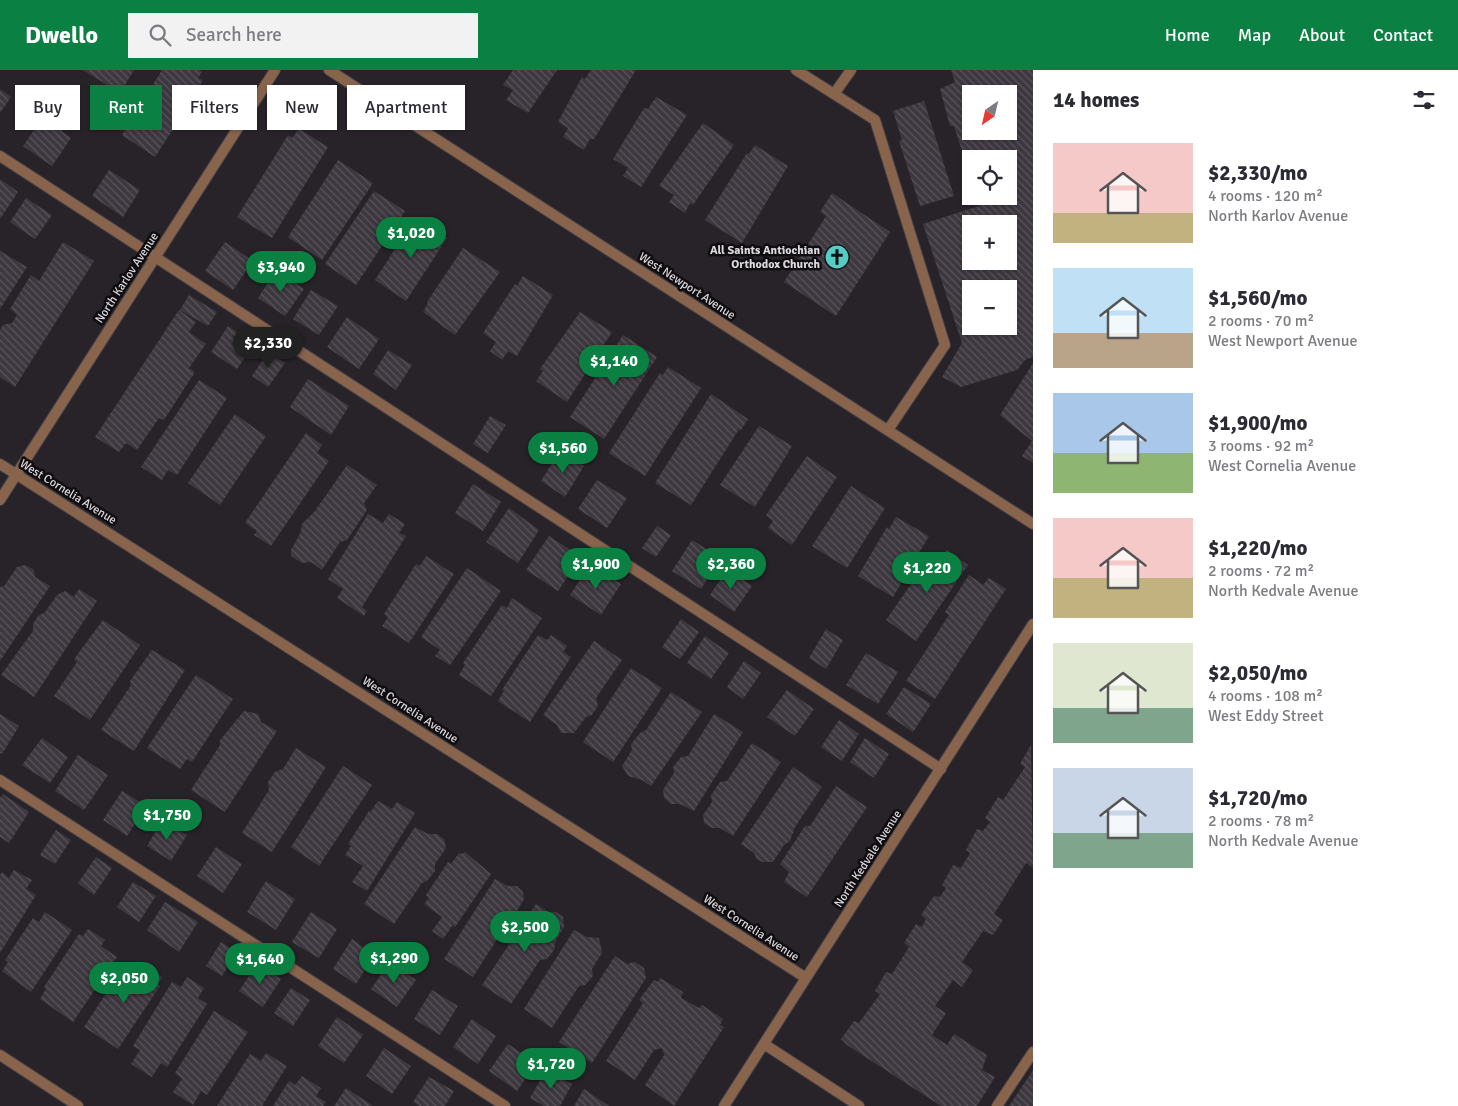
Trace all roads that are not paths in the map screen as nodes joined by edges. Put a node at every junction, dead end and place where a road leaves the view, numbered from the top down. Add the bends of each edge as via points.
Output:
1 (275, 70) edge
2 (328, 70) edge
3 (796, 70) edge
4 (851, 70) edge
5 (834, 94) junction
6 (0, 156) edge
7 (155, 258) junction
8 (888, 430) junction
9 (0, 464) edge
10 (16, 474) junction
11 (0, 500) edge
12 (1033, 524) edge
13 (1032, 630) edge
14 (941, 769) junction
15 (0, 780) edge
16 (806, 978) junction
17 (764, 1044) junction
18 (1033, 1052) edge
19 (0, 1056) edge
20 (78, 1106) edge
21 (505, 1106) edge
22 (724, 1106) edge
23 (859, 1106) edge
24 (997, 1106) edge

1 - 7 street, North Karlov Avenue
2 - 8 street, West Newport Avenue
3 - 5 street
4 - 5 street
5 - 8 street via 875,120 945,345
6 - 7 street
7 - 10 street, North Karlov Avenue
7 - 14 street
8 - 12 street, West Newport Avenue
9 - 10 street, West Cornelia Avenue
10 - 11 street, North Karlov Avenue
10 - 16 street, West Cornelia Avenue
13 - 14 street, North Kedvale Avenue
14 - 16 street, North Kedvale Avenue
15 - 21 street
16 - 17 street, North Kedvale Avenue
17 - 22 street, North Kedvale Avenue
17 - 23 street
18 - 24 street
19 - 20 street

